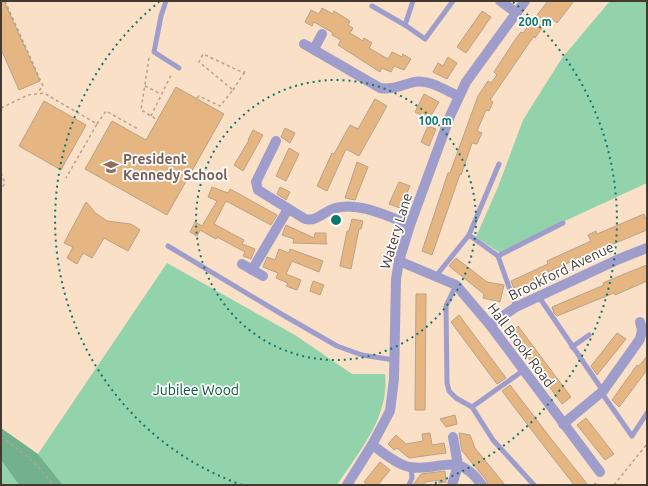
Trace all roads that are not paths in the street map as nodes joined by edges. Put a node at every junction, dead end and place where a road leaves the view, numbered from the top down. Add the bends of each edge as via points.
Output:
1 (166, 1) edge
2 (413, 1) edge
3 (453, 1) edge
4 (500, 1) edge
5 (525, 1) edge
6 (372, 6) dead end
7 (516, 13) junction
8 (404, 25) junction
9 (322, 34) dead end
10 (304, 44) dead end
11 (314, 49) junction
12 (177, 67) road end
13 (458, 96) junction
14 (276, 141) dead end
15 (499, 164) dead end
16 (288, 208) junction
17 (563, 223) dead end
18 (410, 225) junction
19 (469, 235) junction
20 (168, 246) dead end
21 (647, 248) edge
22 (498, 256) junction
23 (400, 262) junction
24 (242, 264) dead end
25 (252, 270) junction
26 (263, 276) dead end
27 (436, 276) junction
28 (456, 286) junction
29 (539, 297) junction
30 (516, 307) junction
31 (640, 322) dead end
32 (490, 325) junction
33 (589, 335) dead end
34 (572, 347) junction
35 (394, 360) junction
36 (524, 370) junction
37 (602, 391) junction
38 (472, 407) junction
39 (647, 413) edge
40 (563, 424) junction
41 (453, 437) dead end
42 (372, 445) junction
43 (458, 465) junction
44 (411, 467) junction
45 (600, 472) dead end
46 (347, 485) edge
47 (409, 485) edge
48 (452, 485) edge
49 (482, 485) edge
50 (534, 485) edge

1 - 12 lane via 154,52
2 - 8 lane
3 - 8 lane via 426,39
4 - 7 street
5 - 7 street, Watery Lane
6 - 8 lane
7 - 13 street, Watery Lane
9 - 11 street
10 - 11 street
11 - 13 street via 380,88 389,90 422,82
13 - 18 street, Watery Lane
14 - 16 street via 255,185 258,190
15 - 19 lane
16 - 18 street via 309,220 333,209 360,208 379,212
16 - 25 street
17 - 22 lane
18 - 23 street, Watery Lane
19 - 22 lane
19 - 27 lane
20 - 35 lane via 337,346 362,355
21 - 29 street, Brookford Avenue
22 - 30 lane
23 - 27 street, Hall Brook Road
23 - 35 street, Watery Lane via 396,293
24 - 25 street
25 - 26 street
27 - 28 street, Hall Brook Road
28 - 32 street, Hall Brook Road
28 - 38 lane via 446,306 447,383 449,391 456,398
29 - 30 street, Brookford Avenue
29 - 34 lane
30 - 32 street, Brookford Avenue
31 - 37 street via 640,338
32 - 36 street, Hall Brook Road
33 - 34 lane
34 - 37 lane
35 - 42 street, Watery Lane via 390,411
36 - 38 lane
36 - 40 street, Hall Brook Road
37 - 39 lane via 632,436
37 - 40 street
38 - 50 lane via 493,440
40 - 45 street, Hall Brook Road
41 - 43 street
42 - 44 street via 403,465
42 - 46 street, Watery Lane
43 - 44 street via 450,463
43 - 48 street
43 - 49 street
44 - 47 lane via 412,478

